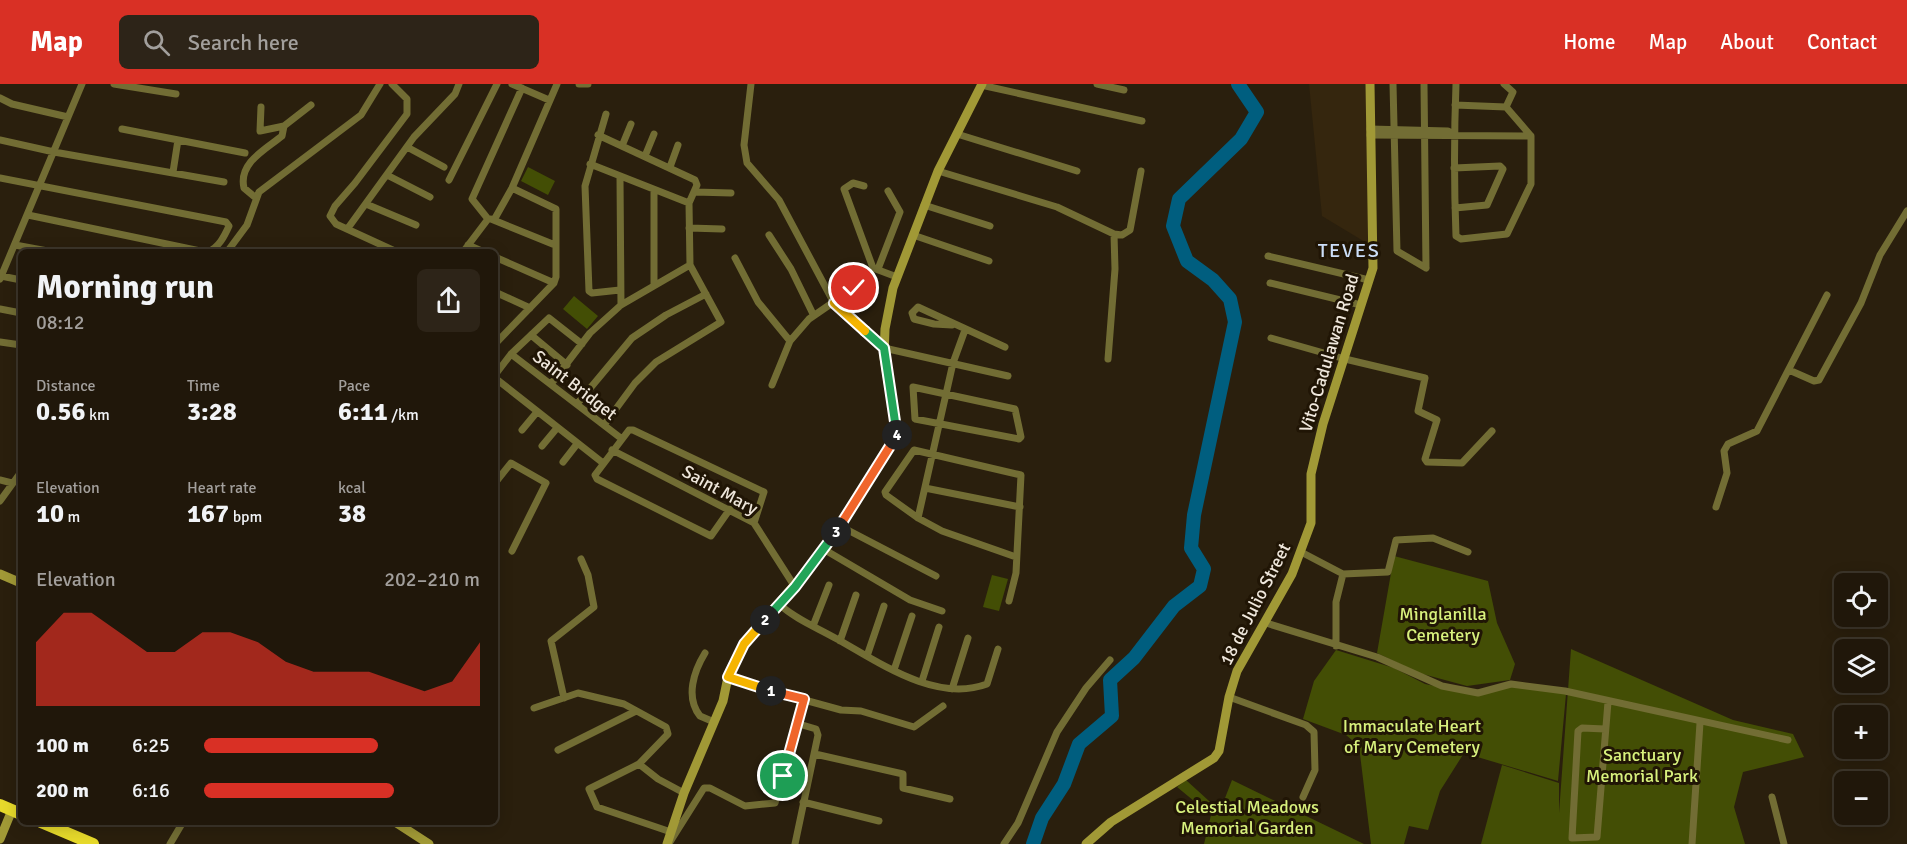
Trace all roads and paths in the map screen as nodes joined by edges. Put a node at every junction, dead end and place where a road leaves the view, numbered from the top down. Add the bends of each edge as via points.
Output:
1 (82, 84) edge
2 (114, 84) edge
3 (380, 84) edge
4 (392, 84) edge
5 (459, 84) edge
6 (497, 84) edge
7 (512, 84) edge
8 (557, 84) edge
9 (579, 84) edge
10 (588, 84) edge
11 (751, 84) edge
12 (1097, 84) edge
13 (1370, 84) edge
14 (1393, 84) edge
15 (1424, 84) edge
16 (1456, 84) edge
17 (1504, 84) edge
18 (981, 85) edge
19 (522, 88) junction
20 (1124, 90) dead end
21 (176, 94) dead end
22 (0, 98) edge
23 (549, 100) junction
24 (311, 105) dead end
25 (1455, 105) junction
26 (261, 107) dead end
27 (1506, 107) junction
28 (606, 114) dead end
29 (68, 117) junction
30 (1142, 122) dead end
31 (631, 124) dead end
32 (284, 126) junction
33 (122, 129) dead end
34 (1370, 132) junction
35 (1393, 133) junction
36 (1424, 133) junction
37 (654, 134) dead end
38 (957, 134) junction
39 (598, 135) junction
40 (1454, 135) junction
41 (1531, 136) junction
42 (0, 140) edge
43 (178, 140) junction
44 (678, 145) dead end
45 (622, 146) junction
46 (407, 147) junction
47 (54, 152) junction
48 (245, 153) dead end
49 (645, 156) junction
50 (590, 165) junction
51 (444, 167) dead end
52 (670, 168) junction
53 (1454, 168) junction
54 (938, 171) junction
55 (1077, 171) dead end
56 (1141, 171) dead end
57 (173, 172) junction
58 (387, 175) junction
59 (620, 177) junction
60 (0, 178) edge
61 (449, 180) dead end
62 (224, 182) dead end
63 (40, 186) junction
64 (864, 186) dead end
65 (512, 189) junction
66 (654, 191) junction
67 (888, 191) dead end
68 (695, 192) junction
69 (731, 193) dead end
70 (430, 197) dead end
71 (256, 198) junction
72 (689, 203) junction
73 (366, 204) junction
74 (924, 205) junction
75 (1455, 208) junction
76 (1907, 210) edge
77 (27, 215) junction
78 (491, 219) junction
79 (416, 225) dead end
80 (990, 226) dead end
81 (348, 228) junction
82 (689, 228) junction
83 (722, 230) dead end
84 (1114, 234) junction
85 (769, 235) dead end
86 (913, 235) junction
87 (15, 245) junction
88 (468, 245) junction
89 (555, 245) junction
90 (37, 249) edge
91 (192, 249) edge
92 (215, 249) edge
93 (229, 249) edge
94 (391, 249) edge
95 (465, 249) edge
96 (477, 249) edge
97 (1268, 256) dead end
98 (498, 258) edge
99 (735, 258) dead end
100 (989, 261) dead end
101 (690, 265) junction
102 (875, 269) junction
103 (1, 277) edge
104 (897, 277) junction
105 (18, 279) edge
106 (1369, 280) junction
107 (554, 283) junction
108 (1270, 283) dead end
109 (654, 284) junction
110 (620, 290) junction
111 (498, 293) edge
112 (706, 294) junction
113 (1827, 295) dead end
114 (834, 303) junction
115 (621, 305) junction
116 (1361, 305) junction
117 (530, 308) junction
118 (0, 309) edge
119 (18, 312) edge
120 (813, 314) junction
121 (952, 325) junction
122 (498, 330) edge
123 (964, 330) junction
124 (504, 333) junction
125 (531, 335) junction
126 (1271, 338) dead end
127 (498, 340) edge
128 (790, 341) junction
129 (0, 342) edge
130 (582, 344) junction
131 (18, 345) edge
132 (1005, 347) dead end
133 (884, 348) junction
134 (511, 354) junction
135 (1108, 359) dead end
136 (1345, 360) junction
137 (953, 363) junction
138 (567, 365) junction
139 (1789, 370) junction
140 (498, 373) edge
141 (1008, 376) dead end
142 (498, 380) edge
143 (551, 384) junction
144 (772, 385) dead end
145 (946, 396) junction
146 (577, 404) junction
147 (537, 412) junction
148 (604, 426) junction
149 (939, 426) junction
150 (557, 428) junction
151 (522, 430) dead end
152 (1492, 431) dead end
153 (622, 439) junction
154 (577, 444) junction
155 (542, 446) dead end
156 (612, 450) junction
157 (932, 455) junction
158 (563, 462) dead end
159 (603, 463) junction
160 (18, 476) edge
161 (498, 479) edge
162 (0, 480) edge
163 (12, 483) junction
164 (925, 488) junction
165 (0, 501) edge
166 (1020, 507) junction
167 (1716, 507) dead end
168 (730, 509) junction
169 (918, 518) junction
170 (754, 523) junction
171 (1311, 523) joint
172 (840, 526) junction
173 (825, 550) junction
174 (512, 551) dead end
175 (1301, 552) junction
176 (1468, 552) dead end
177 (1016, 557) junction
178 (581, 558) dead end
179 (0, 574) edge
180 (1343, 574) junction
181 (936, 576) dead end
182 (18, 582) edge
183 (793, 584) junction
184 (828, 585) dead end
185 (856, 595) dead end
186 (1009, 601) dead end
187 (779, 604) junction
188 (884, 606) dead end
189 (942, 611) dead end
190 (912, 616) dead end
191 (1266, 623) junction
192 (813, 626) junction
193 (939, 627) dead end
194 (968, 638) dead end
195 (840, 641) junction
196 (1336, 646) junction
197 (998, 649) dead end
198 (705, 653) dead end
199 (867, 656) junction
200 (1110, 660) dead end
201 (894, 670) junction
202 (728, 677) junction
203 (922, 681) junction
204 (952, 689) junction
205 (1229, 697) junction
206 (564, 698) junction
207 (804, 699) junction
208 (1608, 702) junction
209 (943, 705) dead end
210 (534, 708) dead end
211 (636, 711) junction
212 (714, 722) junction
213 (1700, 723) junction
214 (799, 724) junction
215 (1605, 729) junction
216 (1788, 740) dead end
217 (558, 750) dead end
218 (815, 754) junction
219 (639, 764) junction
220 (684, 793) junction
221 (1303, 796) dead end
222 (1772, 797) dead end
223 (950, 799) dead end
224 (803, 802) junction
225 (11, 809) edge
226 (879, 821) dead end
227 (48, 825) edge
228 (181, 825) edge
229 (400, 825) edge
230 (671, 832) junction
231 (0, 839) edge
232 (93, 844) edge
233 (170, 844) edge
234 (429, 844) edge
235 (668, 844) edge
236 (795, 844) edge
237 (1004, 844) edge
238 (1086, 844) edge
239 (1692, 844) edge
240 (1784, 844) edge

1 - 29 street
2 - 21 street
3 - 71 street via 361,115 301,158
4 - 81 street via 405,94 409,109 331,211 332,221
5 - 46 street
6 - 61 street
7 - 19 street
8 - 23 street
9 - 10 street
11 - 114 street via 744,145 747,164 779,200
12 - 20 street
13 - 34 street, Vito-Cadulawan Road
14 - 35 street
15 - 36 street
16 - 25 street
17 - 27 street via 1513,92
18 - 30 street
18 - 38 street
19 - 23 street
19 - 78 street via 471,199
22 - 29 street
23 - 65 street
24 - 32 street
25 - 27 street
25 - 40 street
26 - 32 street via 260,131
27 - 41 street
28 - 39 street
29 - 47 street
31 - 45 street
32 - 71 street via 282,136 253,159 243,175 244,188
33 - 43 street
34 - 35 street
34 - 106 street, Vito-Cadulawan Road via 1374,251
35 - 36 street
35 - 36 street via 1397,250 1426,268
36 - 40 street
37 - 49 street
38 - 54 street
38 - 55 street
39 - 45 street
39 - 50 street
40 - 41 street
40 - 53 street
41 - 75 street via 1531,184 1507,234 1459,239
42 - 47 street
43 - 48 street
43 - 57 street
44 - 52 street
45 - 49 street
46 - 51 street
46 - 58 street
47 - 57 street
47 - 63 street
49 - 52 street
50 - 59 street
50 - 110 street via 585,186 589,291
52 - 68 street via 695,180
53 - 75 street
53 - 75 street via 1503,169 1486,205
54 - 74 street
54 - 84 street via 1057,207
56 - 84 street via 1130,230
57 - 62 street
58 - 70 street
58 - 73 street
59 - 66 street
59 - 110 street
60 - 63 street
63 - 77 street
63 - 92 street via 226,222 229,226
64 - 102 street via 853,183 844,189
65 - 78 street
65 - 89 street via 556,208
66 - 72 street
66 - 109 street
67 - 102 street via 900,212
68 - 69 street
68 - 72 street
71 - 93 street via 246,225
72 - 82 street
73 - 79 street
73 - 81 street
74 - 80 street
74 - 86 street
76 - 139 street via 1880,255 1861,303 1819,380
77 - 87 street
77 - 91 street
78 - 88 street
78 - 89 street
81 - 94 street
82 - 83 street
82 - 101 street
84 - 135 street
85 - 120 street
86 - 100 street
86 - 104 street
87 - 90 street
87 - 103 street
88 - 95 street
88 - 96 street
89 - 107 street
97 - 106 street
98 - 107 street
99 - 128 street via 758,302
101 - 109 street
101 - 112 street
102 - 104 street
102 - 114 street
103 - 105 street
104 - 133 street
106 - 116 street, Vito-Cadulawan Road
107 - 117 street
108 - 116 street
109 - 115 street
110 - 115 street
111 - 117 street
112 - 146 street via 632,338
112 - 148 street via 721,324 656,362 635,383
113 - 139 street
114 - 120 street
114 - 133 street
115 - 130 street
116 - 136 street, Vito-Cadulawan Road
117 - 124 street
118 - 119 street
120 - 128 street
121 - 121 street via 918,307 912,313 914,320
121 - 123 street
122 - 124 street
123 - 132 street
123 - 137 street
124 - 127 street
125 - 130 street via 548,318
125 - 134 street
125 - 138 street
126 - 136 street
128 - 144 street
129 - 131 street
130 - 138 street
133 - 137 street
133 - 172 street via 897,437
134 - 140 street
134 - 143 street, Saint Bridget
136 - 152 street via 1426,379 1418,411 1437,420 1427,462 1462,463
136 - 171 street, Vito-Cadulawan Road via 1311,474
137 - 141 street
137 - 145 street
138 - 143 street
139 - 167 street via 1757,431 1728,444 1724,451 1727,473
142 - 147 street
143 - 146 street, Saint Bridget
145 - 149 street
145 - 149 street via 912,389 914,418
145 - 149 street via 1017,410 1021,437
146 - 148 street, Saint Bridget
147 - 150 street
147 - 151 street
148 - 153 street, Saint Bridget
149 - 157 street
150 - 154 street
150 - 155 street
153 - 156 street
153 - 170 street via 633,430 764,492
154 - 158 street
154 - 159 street
156 - 159 street
156 - 168 street, Saint Mary
157 - 164 street
157 - 166 street via 1020,474
157 - 169 street via 914,450 885,492
159 - 168 street via 595,475 597,479 711,536
160 - 163 street
161 - 174 street via 511,463 546,483
162 - 163 street
163 - 165 street
164 - 166 street
164 - 169 street
166 - 177 street
168 - 170 street, Saint Mary
169 - 177 street via 942,531
170 - 183 street, Saint Mary
171 - 175 street, 18 de Julio Street
172 - 173 street
172 - 181 street
173 - 183 street
173 - 189 street via 910,600
175 - 180 street
175 - 191 street, 18 de Julio Street
176 - 180 street via 1433,538 1396,540 1388,572
177 - 186 street
178 - 206 street via 594,607 551,641
179 - 182 street
180 - 196 street via 1336,602
183 - 187 street
184 - 192 street
185 - 195 street
187 - 192 street
187 - 202 street via 744,644
188 - 199 street
190 - 201 street
191 - 196 street
191 - 205 street, 18 de Julio Street via 1237,671
192 - 195 street
193 - 203 street
194 - 204 street
195 - 199 street
196 - 208 street via 1377,657 1442,686 1478,693 1511,684
197 - 204 street via 987,684
198 - 212 street via 693,679 692,697 700,716
199 - 201 street
200 - 237 street via 1057,732 1018,823
201 - 203 street
202 - 207 street
202 - 212 street
203 - 204 street
205 - 221 street via 1306,725 1314,732 1315,770
205 - 238 street, 18 de Julio Street via 1219,751 1214,758 1111,822
206 - 210 street
206 - 211 street via 578,693 624,704
207 - 209 street via 914,727
207 - 214 street
208 - 213 street
208 - 215 street
211 - 217 street
211 - 219 street via 666,727 668,734
212 - 220 street
213 - 216 street
213 - 239 street
214 - 218 street via 816,729
214 - 235 street via 775,803 745,806 704,788
215 - 215 street via 1597,837 1572,838 1578,731
218 - 223 street via 903,774 903,788
218 - 224 street
219 - 220 street via 658,780
219 - 230 street via 589,789 592,799 604,811
220 - 230 street
222 - 240 street
224 - 226 street
224 - 236 street
225 - 231 street
227 - 232 highway
228 - 233 street
229 - 234 street
230 - 235 street

